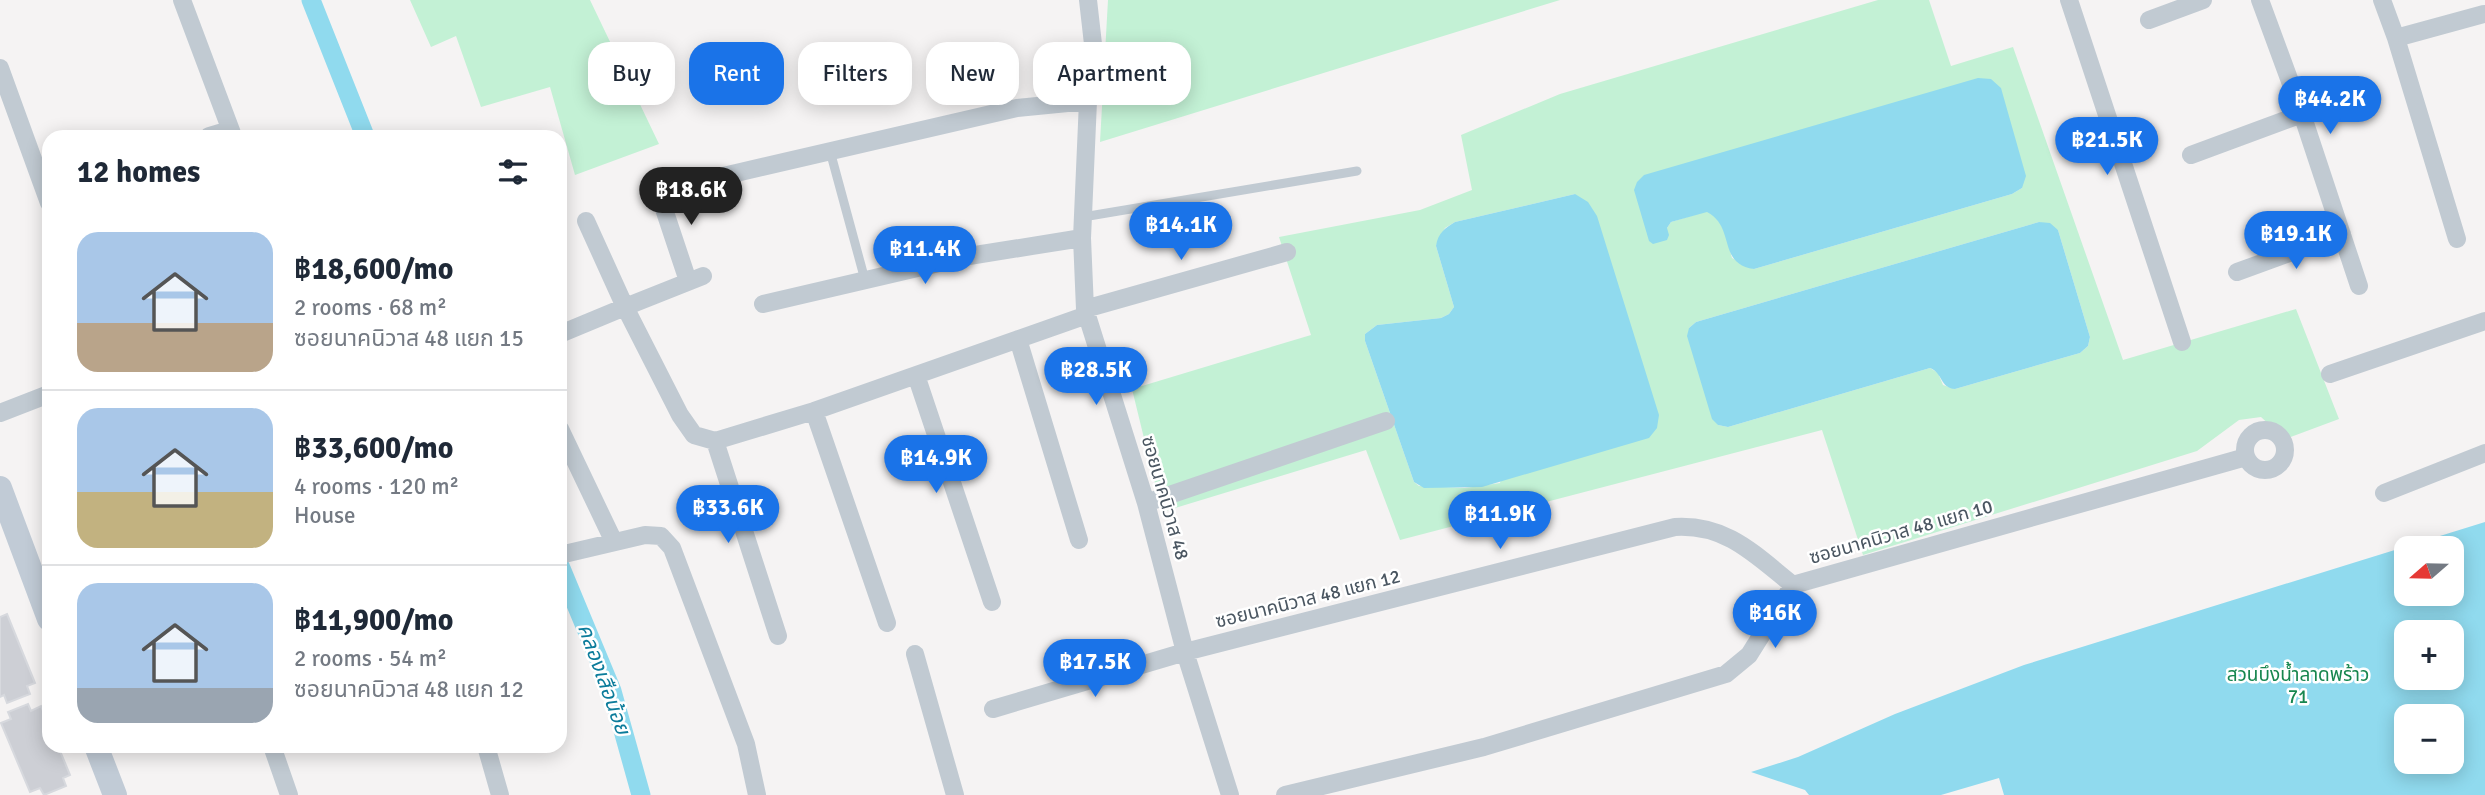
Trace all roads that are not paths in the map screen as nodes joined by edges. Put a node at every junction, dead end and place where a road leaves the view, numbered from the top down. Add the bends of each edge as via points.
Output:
1 (182, 0) edge
2 (1088, 0) edge
3 (2069, 0) edge
4 (2203, 0) edge
5 (2260, 0) edge
6 (2382, 0) edge
7 (2485, 8) edge
8 (2485, 16) edge
9 (2149, 20) dead end
10 (2396, 38) junction
11 (1093, 42) edge
12 (0, 68) edge
13 (1047, 105) edge
14 (1088, 105) edge
15 (2302, 114) junction
16 (230, 130) edge
17 (830, 150) junction
18 (2191, 155) dead end
19 (1357, 171) dead end
20 (719, 177) dead end
21 (42, 184) edge
22 (656, 185) dead end
23 (1083, 217) junction
24 (586, 221) dead end
25 (2342, 234) junction
26 (1082, 238) junction
27 (2457, 239) dead end
28 (1287, 252) dead end
29 (2237, 272) dead end
30 (865, 280) junction
31 (2359, 286) dead end
32 (764, 304) dead end
33 (625, 306) junction
34 (1086, 312) junction
35 (2485, 321) edge
36 (567, 331) edge
37 (1018, 339) junction
38 (2182, 342) dead end
39 (2330, 374) dead end
40 (916, 375) junction
41 (42, 397) edge
42 (814, 411) junction
43 (0, 413) edge
44 (1386, 421) dead end
45 (715, 441) junction
46 (567, 444) edge
47 (2485, 453) edge
48 (2246, 457) dead end
49 (0, 488) edge
50 (2384, 493) dead end
51 (1146, 503) junction
52 (1079, 540) dead end
53 (614, 542) junction
54 (567, 553) edge
55 (1793, 585) junction
56 (42, 600) edge
57 (992, 602) dead end
58 (887, 623) dead end
59 (778, 636) dead end
60 (1185, 652) junction
61 (915, 654) dead end
62 (993, 709) dead end
63 (99, 753) edge
64 (274, 753) edge
65 (488, 753) edge
66 (114, 795) edge
67 (289, 795) edge
68 (500, 795) edge
69 (757, 795) edge
70 (955, 795) edge
71 (1230, 795) edge
72 (1285, 795) edge

1 - 16 street
2 - 11 street, ซอยนาคนิวาส 48
3 - 38 street
4 - 9 street
5 - 15 street
6 - 10 street
7 - 8 street
8 - 10 street
10 - 27 street
12 - 21 street
13 - 17 street
14 - 23 street, ซอยนาคนิวาส 48
15 - 18 street
15 - 25 street
17 - 20 street
17 - 30 lane
19 - 23 lane
22 - 33 street via 696,278
23 - 26 street, ซอยนาคนิวาส 48
24 - 33 street
25 - 29 street
25 - 31 street
26 - 30 street via 969,256
26 - 34 street, ซอยนาคนิวาส 48
28 - 34 street
30 - 32 street
33 - 36 street
33 - 45 street via 680,415 694,435
34 - 37 street
34 - 51 street, ซอยนาคนิวาส 48
35 - 39 street
37 - 40 street
37 - 52 street
40 - 42 street
40 - 57 street
41 - 43 street
42 - 45 street
42 - 58 street
44 - 51 street
45 - 59 street
46 - 53 street
47 - 50 street
48 - 55 street, ซอยนาคนิวาส 48 แยก 10
49 - 56 main road
51 - 60 street, ซอยนาคนิวาส 48
53 - 54 street
53 - 69 street via 661,536 672,548 746,744
55 - 60 street, ซอยนาคนิวาส 48 แยก 12 via 1721,532 1675,527
55 - 72 street, ซอยนาคนิวาส 48 แยก 10 via 1749,654 1726,674 1483,747
60 - 62 street, ซอยนาคนิวาส 48 แยก 12
60 - 71 street, ซอยนาคนิวาส 48
61 - 70 street
63 - 66 main road
64 - 67 street
65 - 68 street

